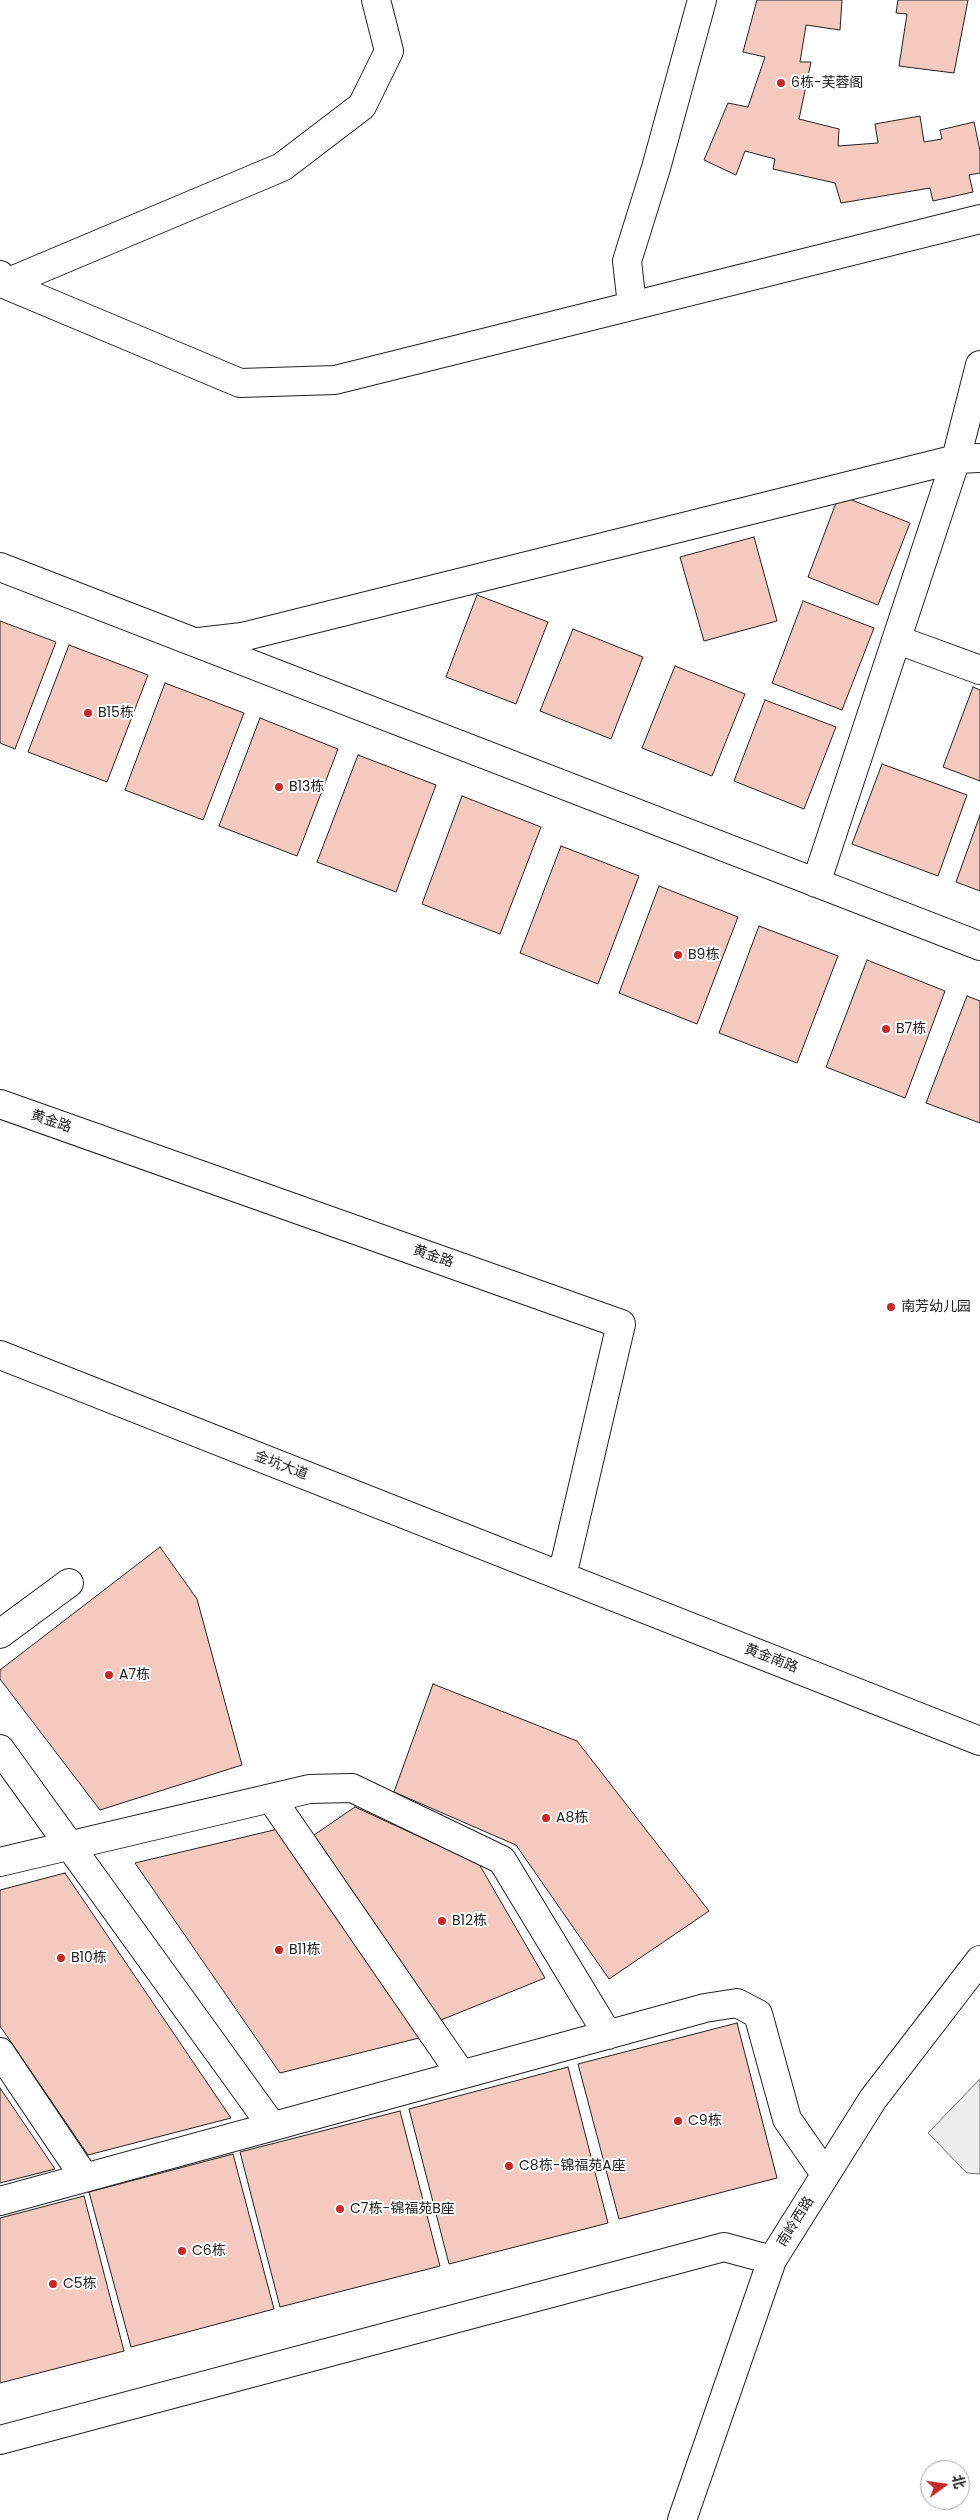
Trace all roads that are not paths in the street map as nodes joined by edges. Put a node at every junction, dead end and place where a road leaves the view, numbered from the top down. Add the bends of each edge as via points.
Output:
1 (376, 0) edge
2 (702, 0) edge
3 (980, 219) edge
4 (2, 280) edge
5 (632, 305) junction
6 (980, 365) edge
7 (968, 458) edge
8 (0, 567) edge
9 (898, 640) junction
10 (194, 642) junction
11 (980, 670) edge
12 (816, 883) junction
13 (980, 946) edge
14 (0, 1104) edge
15 (0, 1355) edge
16 (562, 1576) junction
17 (69, 1583) dead end
18 (0, 1634) edge
19 (980, 1741) edge
20 (0, 1749) edge
21 (271, 1798) junction
22 (70, 1846) junction
23 (0, 1862) edge
24 (980, 1960) edge
25 (608, 2034) junction
26 (0, 2052) edge
27 (462, 2074) junction
28 (272, 2126) junction
29 (825, 2174) junction
30 (85, 2178) junction
31 (0, 2201) edge
32 (772, 2260) junction
33 (0, 2440) edge
34 (682, 2520) edge

1 - 4 street via 389,51 362,106 282,168
2 - 5 street via 627,261
3 - 5 street
4 - 5 street via 240,383 335,380
6 - 7 street
7 - 9 street
7 - 10 street via 242,637
8 - 10 street
9 - 11 street
9 - 12 street
10 - 12 street
12 - 13 street
14 - 16 street, 黄金路 via 621,1324
15 - 16 street, 金坑大道
16 - 19 street, 黄金南路
17 - 18 street
20 - 22 street
21 - 22 street
21 - 25 street via 309,1789 352,1788 502,1860
21 - 27 street
22 - 23 street
22 - 28 street
24 - 29 street, 南岭西路 via 873,2099
25 - 27 street
25 - 29 street via 736,2003 758,2014 788,2119
26 - 30 street
27 - 28 street
28 - 30 street
29 - 32 street, 南岭西路
30 - 31 street
32 - 33 street via 724,2247
32 - 34 street, 南岭西路

